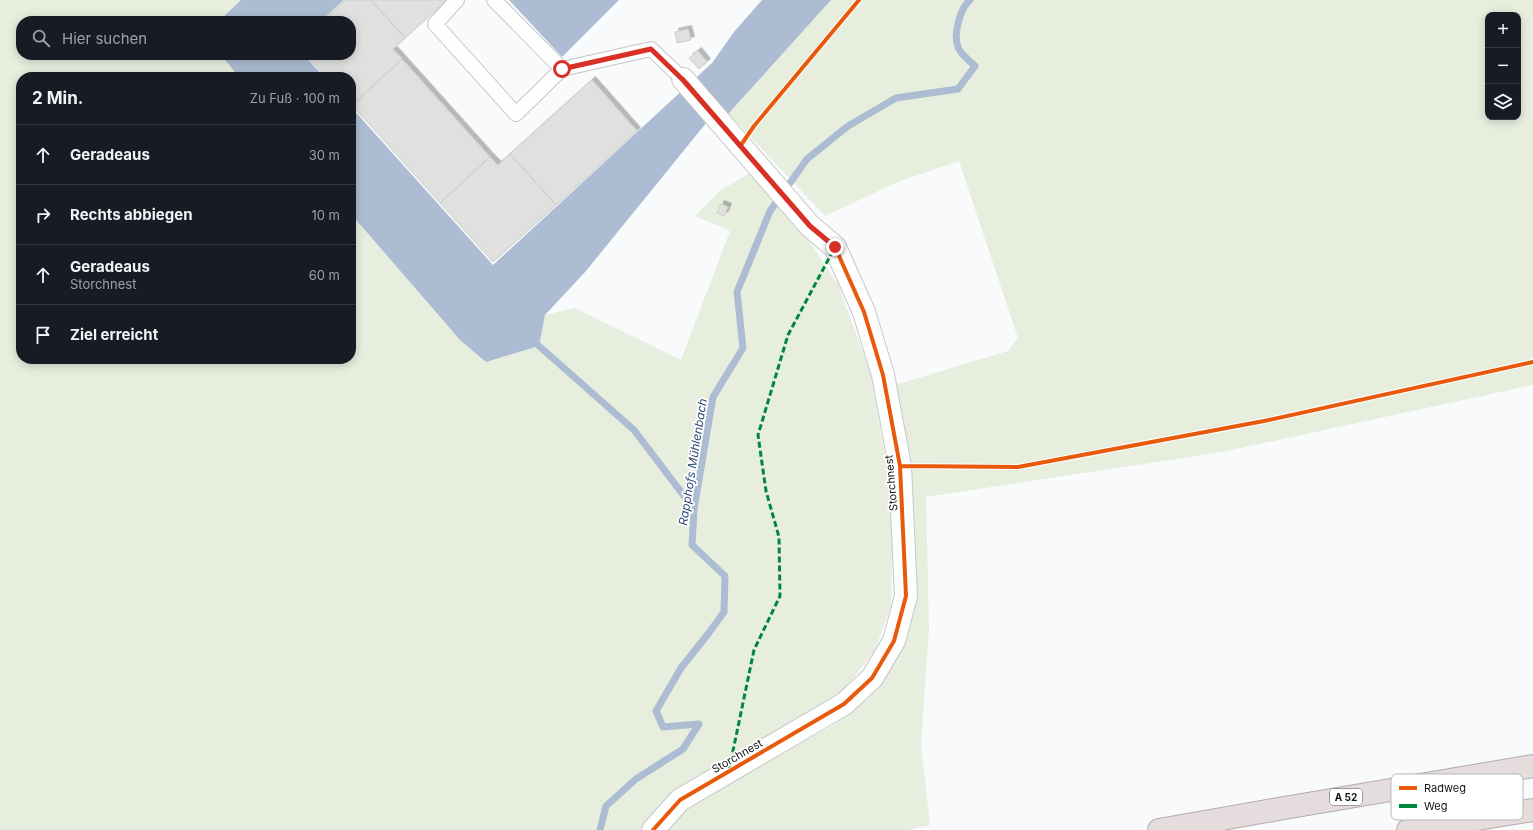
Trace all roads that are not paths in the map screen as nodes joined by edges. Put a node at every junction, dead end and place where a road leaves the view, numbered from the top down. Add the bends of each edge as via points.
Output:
1 (457, 0) edge
2 (494, 0) edge
3 (562, 69) junction
4 (683, 80) joint
5 (1533, 766) edge
6 (1485, 774) edge
7 (1391, 789) edge
8 (1533, 810) edge
9 (1523, 812) edge
10 (1470, 820) edge
11 (653, 830) edge
12 (1159, 830) edge
13 (1408, 830) edge

1 - 3 lane via 435,24 516,114
2 - 3 lane
3 - 4 lane via 651,49
4 - 11 street, Storchnest via 810,226 835,247 864,312 884,375 900,466 906,596 894,641 872,678 844,704 680,800
5 - 6 highway, A 52
7 - 12 highway, A 52
8 - 9 highway
10 - 13 highway

